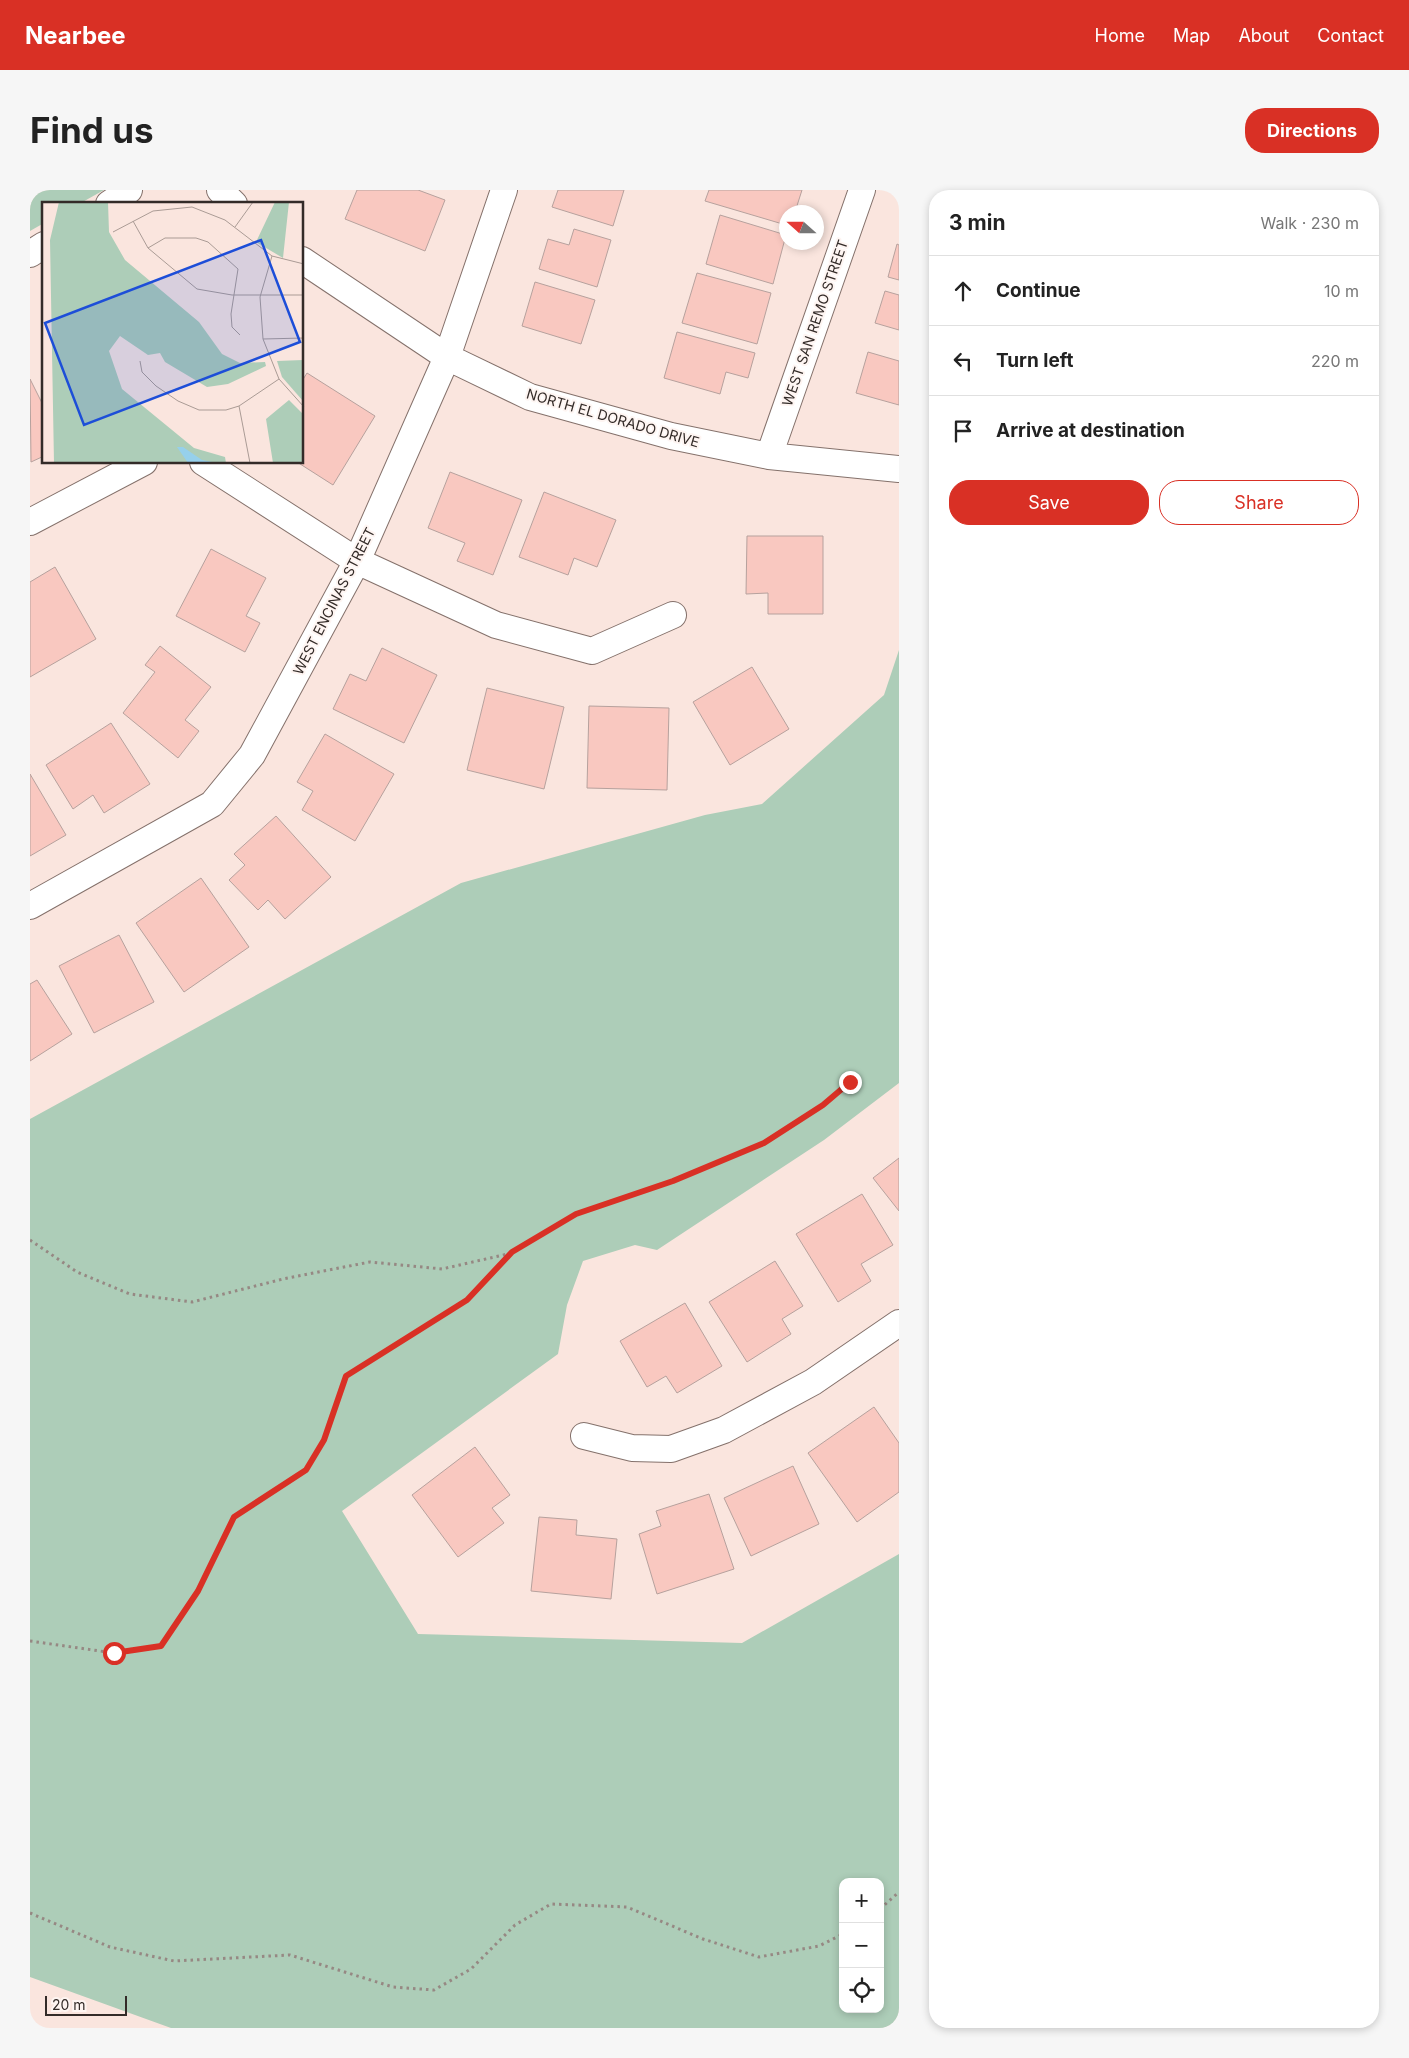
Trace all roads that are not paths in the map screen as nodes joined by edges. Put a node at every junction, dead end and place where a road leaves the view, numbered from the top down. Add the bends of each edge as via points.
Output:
1 (129, 190) edge
2 (220, 190) edge
3 (504, 190) edge
4 (862, 190) edge
5 (112, 202) edge
6 (232, 202) edge
7 (42, 247) edge
8 (30, 254) edge
9 (304, 261) edge
10 (447, 358) junction
11 (769, 456) junction
12 (140, 464) edge
13 (206, 464) edge
14 (899, 469) edge
15 (30, 522) edge
16 (357, 562) junction
17 (673, 615) dead end
18 (30, 906) edge
19 (899, 1323) edge
20 (584, 1436) dead end

1 - 5 street
2 - 6 street
3 - 10 street, WEST ENCINAS STREET
4 - 11 street, WEST SAN REMO STREET
7 - 8 street
9 - 10 street, NORTH EL DORADO DRIVE
10 - 11 street, NORTH EL DORADO DRIVE via 530,397 671,436
10 - 16 street, WEST ENCINAS STREET
11 - 14 street, NORTH EL DORADO DRIVE
12 - 15 street
13 - 16 street
16 - 17 street via 496,625 592,651
16 - 18 street, WEST ENCINAS STREET via 252,755 212,804
19 - 20 street via 813,1382 724,1430 671,1449 632,1448

